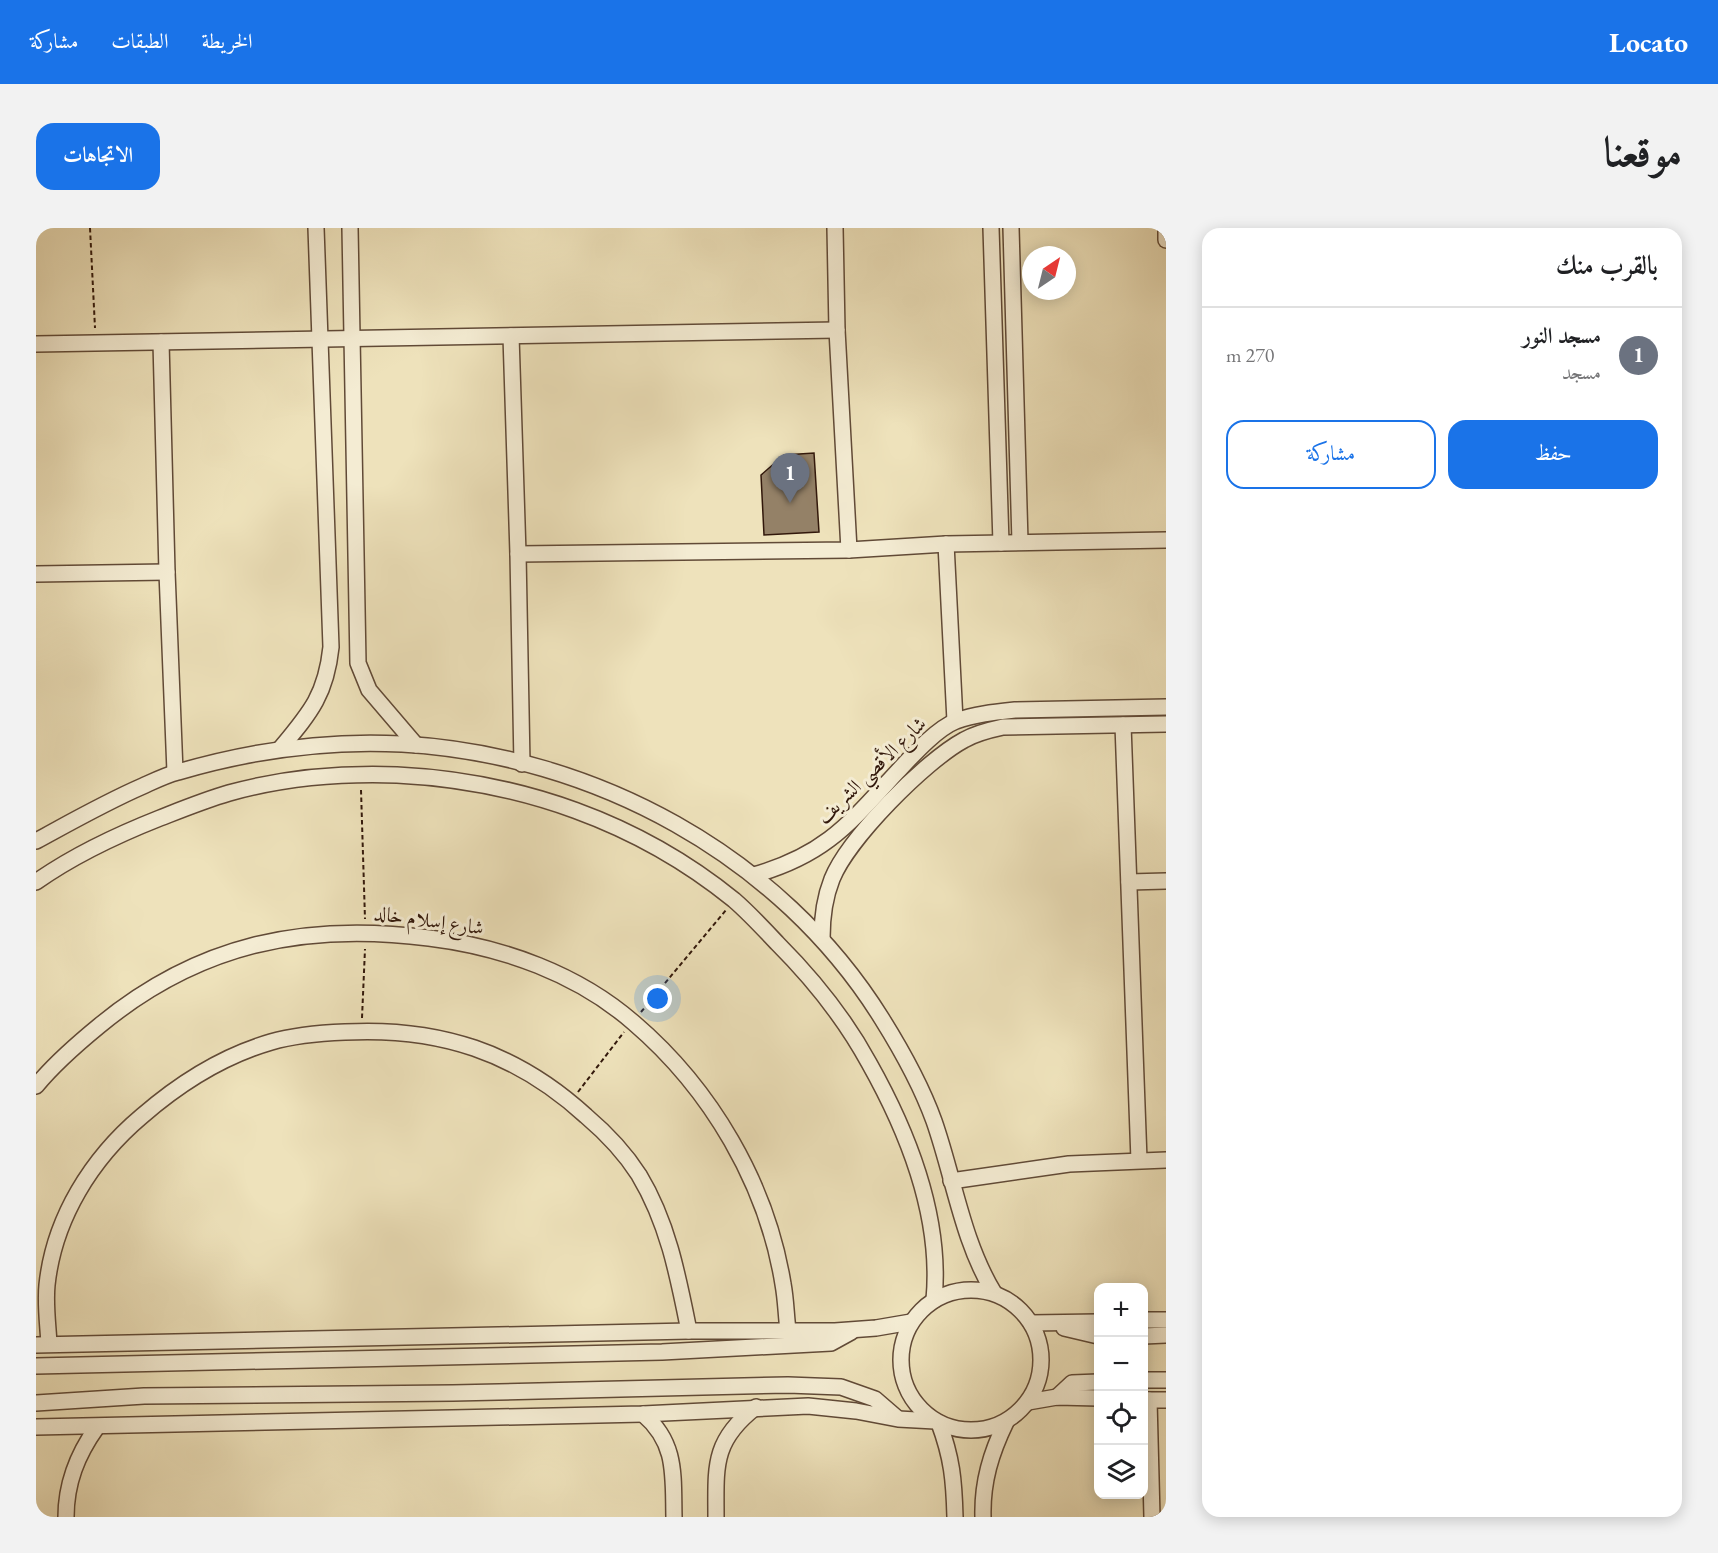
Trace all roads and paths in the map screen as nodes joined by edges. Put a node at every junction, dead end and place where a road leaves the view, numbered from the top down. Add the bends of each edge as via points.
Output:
1 (90, 228) edge
2 (316, 228) edge
3 (350, 228) edge
4 (835, 228) edge
5 (991, 228) edge
6 (1011, 228) edge
7 (1166, 228) edge
8 (1166, 240) edge
9 (837, 330) junction
10 (511, 336) junction
11 (321, 339) junction
12 (351, 339) junction
13 (161, 342) junction
14 (95, 343) junction
15 (36, 344) edge
16 (1166, 540) edge
17 (1020, 542) junction
18 (1001, 543) junction
19 (946, 544) junction
20 (849, 550) junction
21 (518, 554) junction
22 (167, 572) junction
23 (36, 574) edge
24 (1166, 707) edge
25 (955, 721) junction
26 (1166, 724) edge
27 (1123, 725) junction
28 (416, 745) junction
29 (280, 749) junction
30 (522, 764) junction
31 (175, 772) junction
32 (360, 775) junction
33 (36, 841) edge
34 (754, 875) junction
35 (1166, 881) edge
36 (36, 882) edge
37 (1129, 882) junction
38 (734, 901) junction
39 (366, 932) junction
40 (822, 938) junction
41 (633, 1021) junction
42 (361, 1031) junction
43 (36, 1086) edge
44 (571, 1101) junction
45 (1139, 1160) junction
46 (1166, 1160) edge
47 (951, 1181) junction
48 (994, 1293) junction
49 (934, 1300) junction
50 (1148, 1320) edge
51 (1166, 1320) edge
52 (911, 1322) junction
53 (1094, 1322) edge
54 (1031, 1323) junction
55 (1056, 1323) junction
56 (856, 1329) junction
57 (689, 1330) junction
58 (788, 1330) junction
59 (1094, 1335) edge
60 (1166, 1335) edge
61 (1148, 1336) edge
62 (43, 1345) edge
63 (36, 1366) edge
64 (1148, 1380) edge
65 (1166, 1380) edge
66 (1094, 1382) edge
67 (1057, 1397) junction
68 (1094, 1398) edge
69 (1148, 1400) edge
70 (1166, 1400) edge
71 (1028, 1402) junction
72 (36, 1403) edge
73 (756, 1407) junction
74 (642, 1414) junction
75 (898, 1419) junction
76 (937, 1422) junction
77 (1006, 1422) junction
78 (36, 1427) edge
79 (97, 1427) junction
80 (1148, 1439) edge
81 (66, 1517) edge
82 (674, 1517) edge
83 (716, 1517) edge
84 (955, 1517) edge
85 (983, 1517) edge
86 (1152, 1517) edge

1 - 14 path
2 - 11 street
3 - 12 street
4 - 9 street
5 - 18 street
6 - 17 street
7 - 8 street
9 - 10 street
9 - 20 street
10 - 12 street
10 - 21 street
11 - 12 street
11 - 13 street
11 - 29 street via 329,669 312,710
12 - 28 street via 358,663 369,690
13 - 14 street
13 - 22 street
14 - 15 street
16 - 17 street
17 - 18 street
18 - 19 street
19 - 20 street
19 - 25 street
20 - 21 street
21 - 30 street
22 - 23 street
22 - 31 street
24 - 25 street, شارع الأقصي الشريف via 1015,710
25 - 34 street, شارع الأقصي الشريف via 913,754 835,836 797,860
26 - 27 street, شارع الأقصي الشريف
27 - 37 street
27 - 40 street, شارع الأقصي الشريف via 1003,727 951,747 894,798 842,859 826,897
28 - 29 street via 345,743
28 - 30 street
29 - 31 street
30 - 34 street via 624,797 675,823
31 - 33 street
32 - 36 street via 279,782 230,793 115,837
32 - 38 street via 478,783 574,809 626,831 678,860
32 - 39 path
34 - 40 street
35 - 37 street
37 - 45 street
38 - 41 path
38 - 49 street via 830,1002 884,1090 905,1137 927,1206 936,1257
39 - 41 street, شارع إسلام خالد via 460,942 506,953 594,993
39 - 42 path
39 - 43 street, شارع إسلام خالد via 277,939 193,966 116,1012 67,1053
40 - 47 street via 881,1018 910,1068 933,1120
41 - 44 path
41 - 58 street, شارع إسلام خالد via 693,1084 749,1174 775,1247
42 - 44 street via 417,1033 473,1046 525,1069
42 - 62 street via 316,1033 229,1058 189,1079 120,1134 87,1176 55,1244 46,1286
44 - 57 street via 608,1135 638,1174 661,1218
45 - 46 street
45 - 47 street via 1069,1164
47 - 48 street via 973,1253
48 - 49 street via 963,1290
48 - 54 street via 1015,1305
49 - 52 street
50 - 51 street
52 - 56 street
52 - 76 street via 900,1358 902,1377 920,1410
53 - 55 street
54 - 55 street
54 - 71 street via 1038,1338 1041,1363 1036,1388
55 - 59 street
56 - 58 street
56 - 63 street via 831,1342 662,1353
57 - 58 street
57 - 62 street
60 - 61 street
64 - 65 street
66 - 67 street via 1072,1383
67 - 68 street
67 - 71 street
69 - 70 street
71 - 77 street
72 - 75 street via 156,1396 788,1385 840,1387 875,1399
73 - 74 street
73 - 75 street via 808,1406
73 - 83 street via 729,1432 721,1449 716,1466
74 - 79 street
74 - 82 street via 654,1424 669,1450
75 - 76 street
76 - 77 street via 980,1430
76 - 84 street via 952,1464
77 - 85 street via 986,1475
78 - 79 street
79 - 81 street via 76,1462
80 - 86 street

